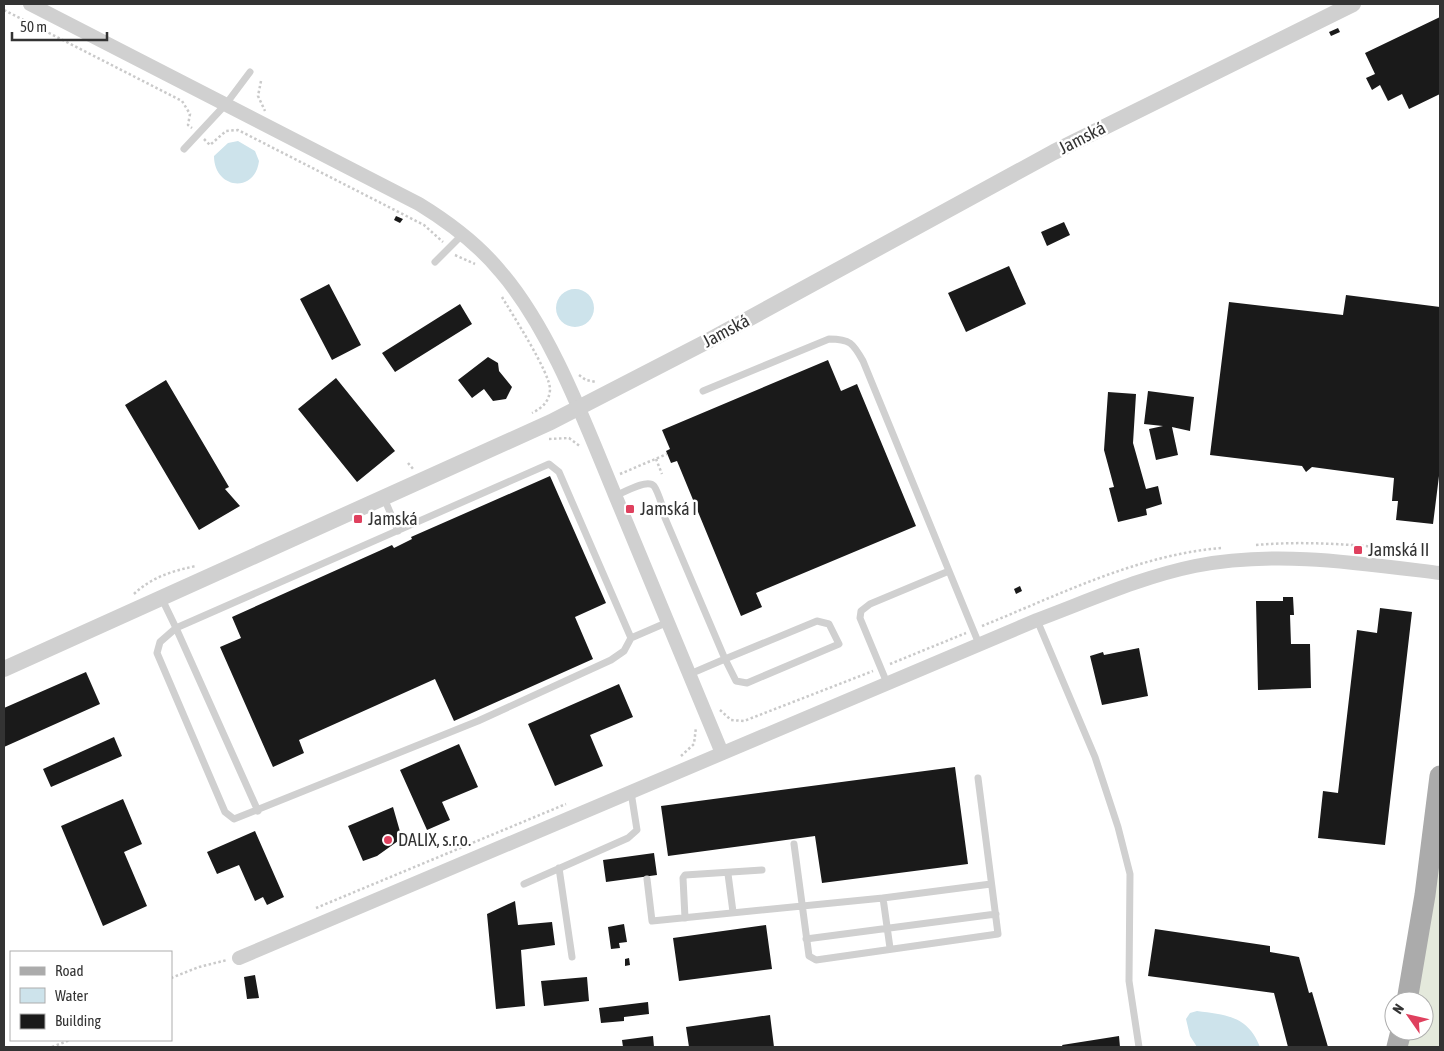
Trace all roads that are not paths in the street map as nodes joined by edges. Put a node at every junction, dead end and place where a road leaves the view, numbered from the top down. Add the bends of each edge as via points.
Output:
1 (30, 4) edge
2 (1353, 4) edge
3 (250, 72) dead end
4 (226, 104) junction
5 (184, 149) dead end
6 (463, 234) junction
7 (435, 262) dead end
8 (703, 391) dead end
9 (579, 408) junction
10 (615, 496) junction
11 (384, 498) junction
12 (398, 531) junction
13 (949, 571) junction
14 (1440, 573) edge
15 (162, 599) junction
16 (1037, 620) junction
17 (668, 622) junction
18 (176, 628) junction
19 (631, 638) junction
20 (979, 644) junction
21 (725, 659) junction
22 (4, 669) edge
23 (690, 674) junction
24 (887, 683) junction
25 (722, 753) junction
26 (1440, 776) edge
27 (978, 778) dead end
28 (631, 792) junction
29 (258, 811) junction
30 (794, 844) dead end
31 (559, 868) junction
32 (762, 870) dead end
33 (728, 874) junction
34 (647, 879) dead end
35 (524, 884) dead end
36 (992, 884) junction
37 (883, 898) junction
38 (802, 904) junction
39 (733, 912) junction
40 (996, 914) junction
41 (685, 918) junction
42 (887, 928) junction
43 (806, 939) junction
44 (890, 948) junction
45 (572, 957) dead end
46 (239, 958) road end
47 (1409, 991) edge
48 (1139, 1047) edge

1 - 4 street
2 - 9 street, Jamská via 1054,152
3 - 4 lane
4 - 5 lane
4 - 6 street via 419,204
6 - 7 lane
6 - 9 street via 502,272 534,320
8 - 13 lane via 829,339 843,339 853,344 863,361
9 - 10 street
9 - 11 street, Jamská
10 - 17 street
10 - 21 lane via 643,484 654,486
11 - 12 lane
11 - 15 street, Jamská
12 - 18 lane
12 - 19 lane via 544,464 554,465
13 - 20 lane
13 - 24 lane via 870,604 862,611 862,624
14 - 16 street via 1315,559 1231,561 1163,574
15 - 18 lane
15 - 22 street, Jamská
16 - 20 street
16 - 48 lane via 1095,757 1130,874 1129,981
17 - 19 lane
17 - 23 street
18 - 29 lane
18 - 29 lane via 160,642 157,653 224,812 234,819
19 - 29 lane via 620,655 602,664 478,721
20 - 24 street
21 - 21 lane via 736,681 747,683 838,644 829,624 817,621
21 - 23 lane
23 - 25 street
24 - 25 street
25 - 28 street
26 - 47 main road
27 - 36 lane
28 - 31 lane via 637,830 628,838
28 - 46 street
30 - 38 lane
31 - 35 lane
31 - 45 lane
32 - 33 lane
33 - 39 lane
33 - 41 lane via 685,875
34 - 41 lane via 652,921
36 - 37 lane
36 - 40 lane
37 - 38 lane
37 - 42 lane
38 - 39 lane
38 - 43 lane
39 - 41 lane
40 - 42 lane
40 - 44 lane via 998,934
42 - 43 lane
42 - 44 lane
43 - 44 lane via 809,956 816,960

